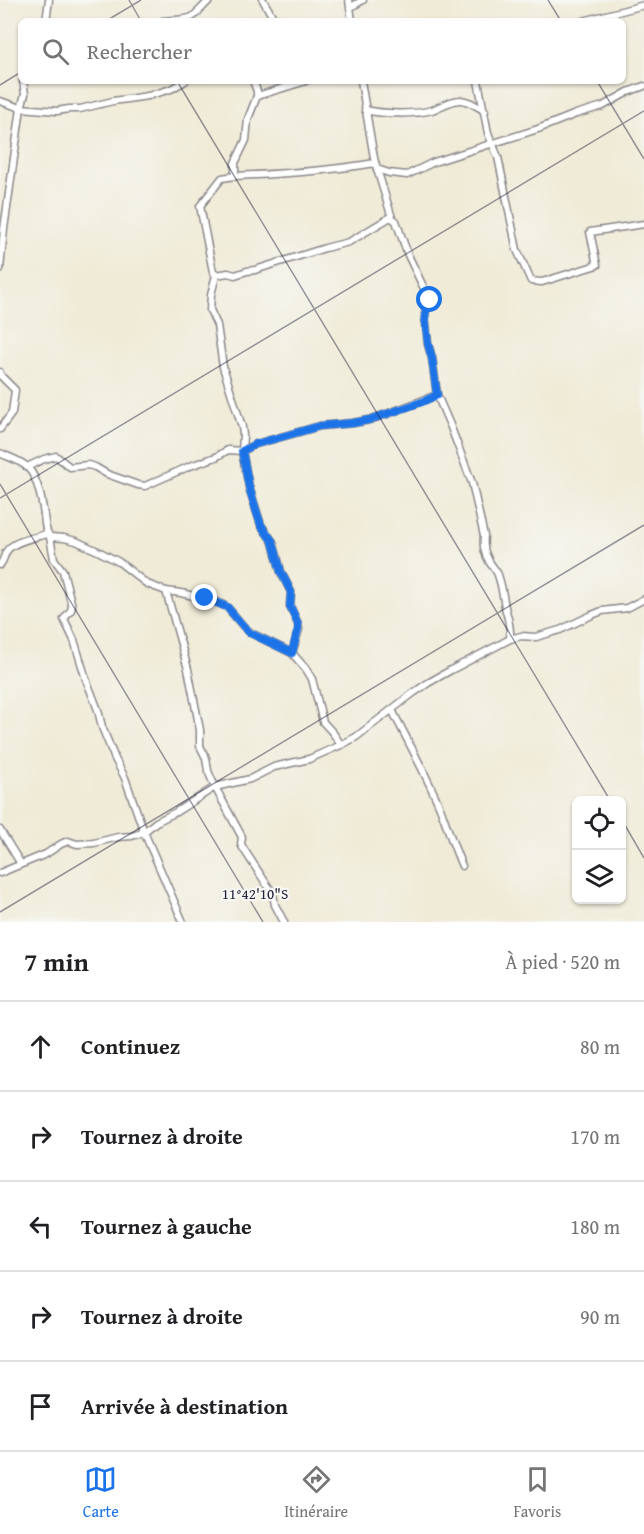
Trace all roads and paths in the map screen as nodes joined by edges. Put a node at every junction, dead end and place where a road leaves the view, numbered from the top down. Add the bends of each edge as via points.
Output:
1 (49, 0) edge
2 (210, 0) edge
3 (263, 0) edge
4 (363, 0) edge
5 (350, 4) edge
6 (644, 5) edge
7 (46, 18) edge
8 (189, 18) edge
9 (273, 18) edge
10 (594, 18) edge
11 (23, 84) edge
12 (180, 84) edge
13 (254, 84) edge
14 (296, 84) edge
15 (361, 84) edge
16 (479, 84) edge
17 (644, 86) edge
18 (257, 96) junction
19 (0, 101) edge
20 (21, 108) junction
21 (365, 110) junction
22 (485, 112) junction
23 (492, 144) junction
24 (376, 166) junction
25 (235, 176) junction
26 (392, 218) junction
27 (644, 224) edge
28 (0, 269) edge
29 (216, 275) junction
30 (0, 372) edge
31 (437, 395) junction
32 (0, 429) edge
33 (242, 451) junction
34 (0, 453) edge
35 (27, 467) junction
36 (49, 535) junction
37 (0, 565) edge
38 (166, 591) junction
39 (644, 599) edge
40 (510, 639) junction
41 (292, 653) junction
42 (392, 710) junction
43 (341, 745) junction
44 (215, 787) junction
45 (0, 830) edge
46 (144, 832) junction
47 (21, 864) junction
48 (462, 866) dead end
49 (0, 873) edge
50 (183, 922) edge
51 (284, 922) edge

1 - 7 street
2 - 8 street
3 - 9 street
4 - 5 street
6 - 10 street
11 - 20 street
12 - 20 street via 148,96 80,109
13 - 18 street
14 - 18 street
15 - 21 street
16 - 22 street
17 - 23 street via 603,106
18 - 25 street via 248,119 246,140 235,163
19 - 20 street
20 - 28 street
21 - 22 street via 418,112 465,100
21 - 24 street
22 - 23 street
23 - 24 street via 407,175 389,173
23 - 27 street via 517,250 531,281 542,282 597,265 590,232
24 - 25 street
24 - 26 street
25 - 29 street via 222,178 200,206
26 - 29 street via 349,242 235,275
26 - 31 street via 430,300 425,315
29 - 33 street via 210,310 242,427
30 - 32 street via 15,390 12,413
31 - 33 street via 378,417 320,426
31 - 40 street via 472,483 483,545 504,594
33 - 35 street via 228,450 145,486 88,465 70,467 56,456
33 - 41 street via 261,525 273,542 291,592 290,606 298,624
34 - 35 street
35 - 36 street via 42,499
36 - 37 street via 14,544
36 - 38 street via 92,548 119,562 147,584
36 - 46 street via 72,606 64,619
38 - 41 street via 215,601 227,607 250,633
38 - 44 street via 188,669 200,746
39 - 40 street via 627,608 602,611 560,630
40 - 42 street via 451,670
41 - 43 street via 312,679 323,722
42 - 43 street
42 - 48 street via 423,770
43 - 44 street via 309,759 274,766 250,779
44 - 46 street
44 - 51 street
45 - 47 street
46 - 47 street via 94,843 68,841
46 - 50 street
47 - 49 street

